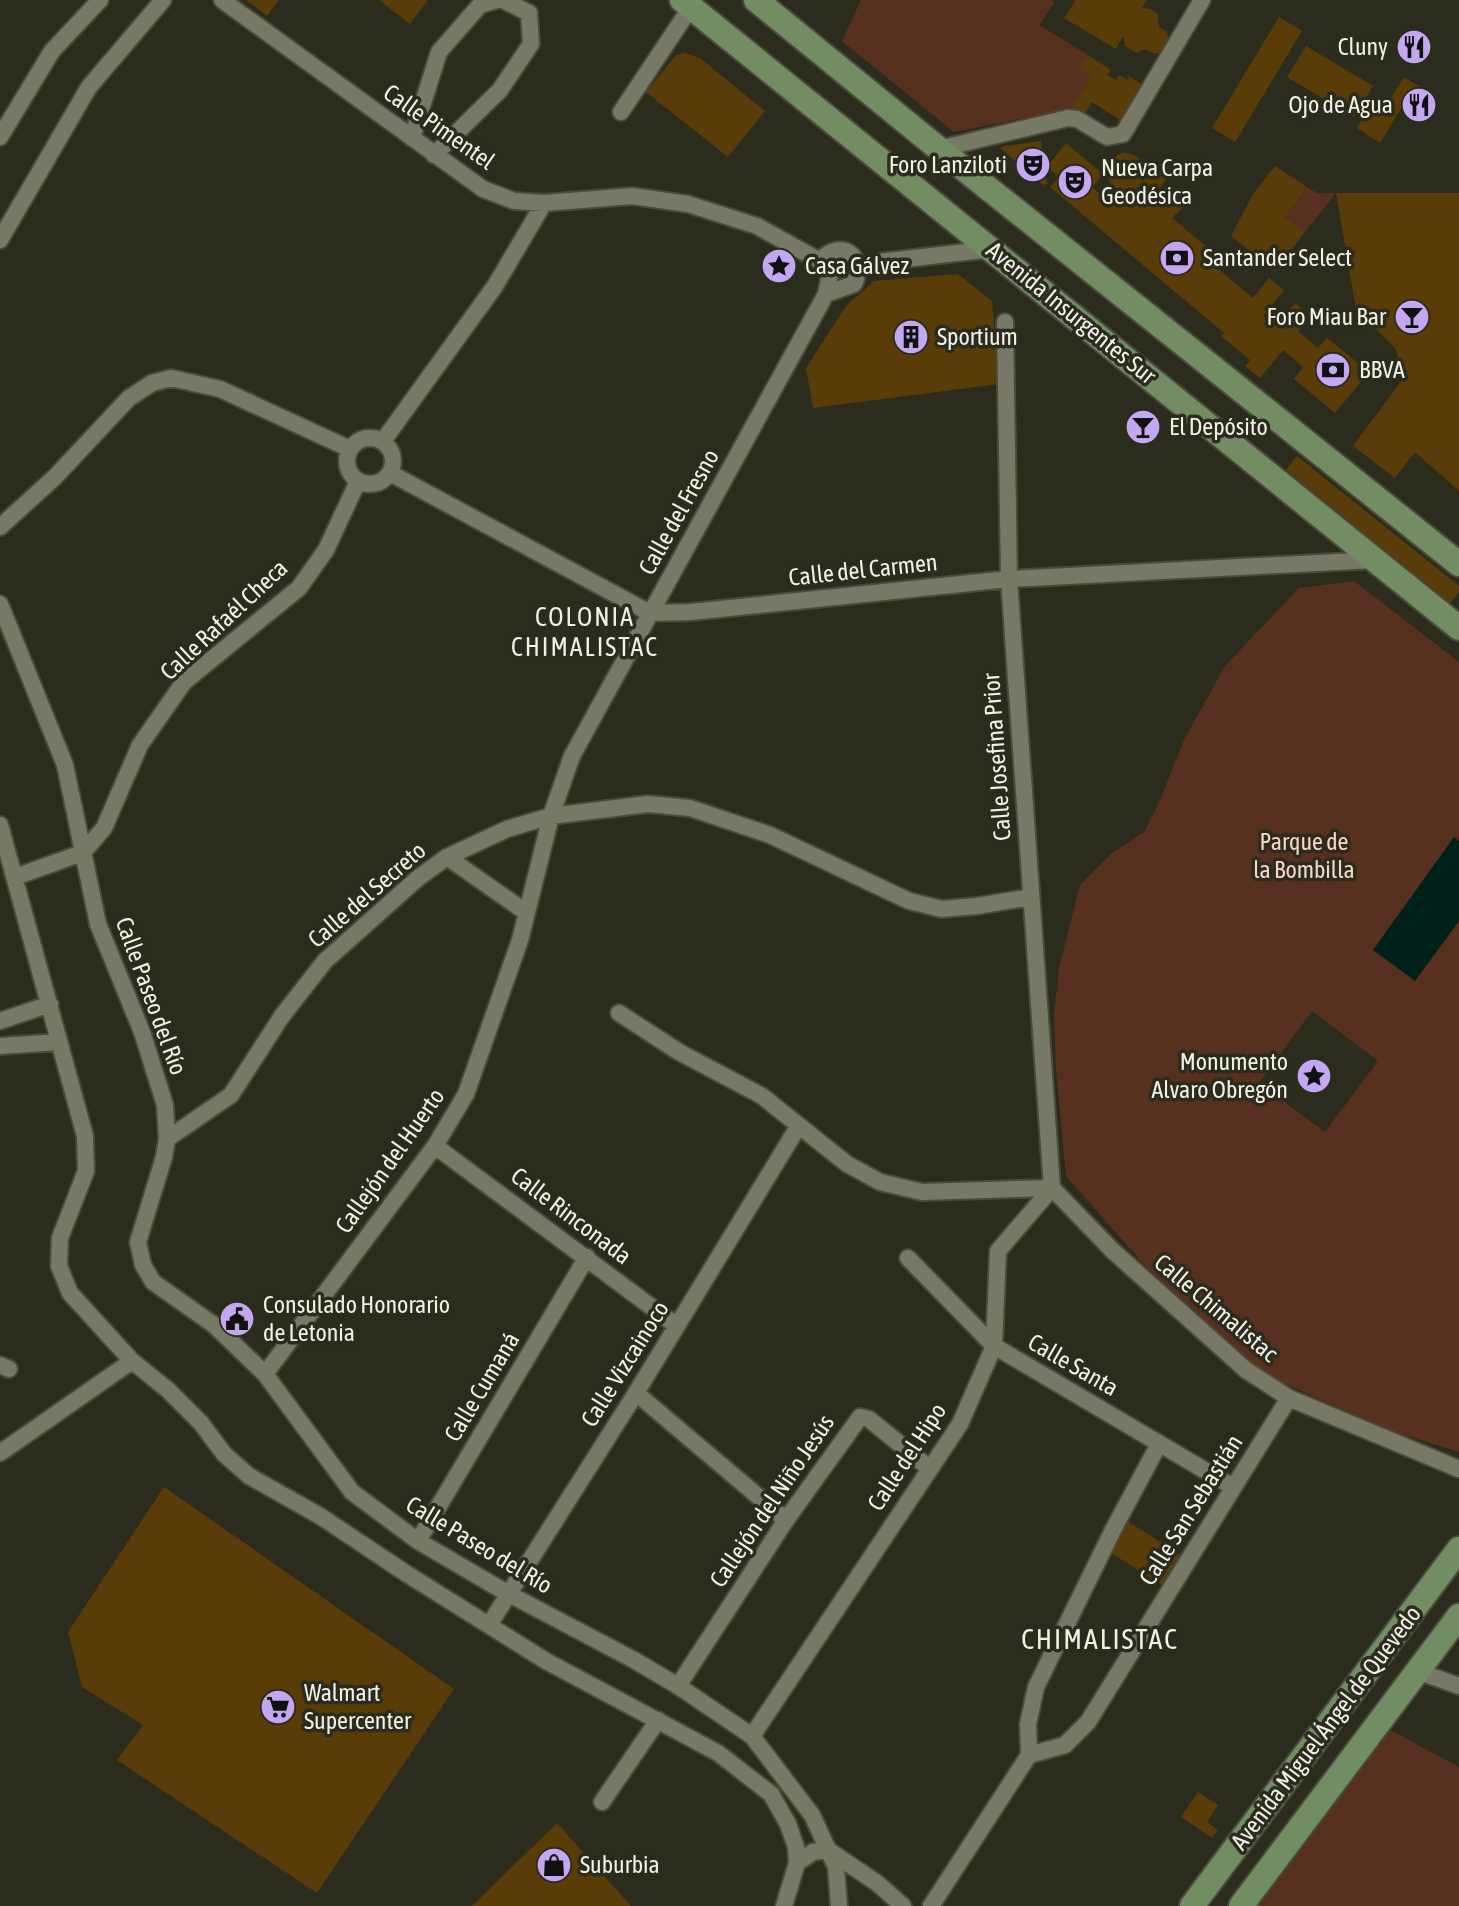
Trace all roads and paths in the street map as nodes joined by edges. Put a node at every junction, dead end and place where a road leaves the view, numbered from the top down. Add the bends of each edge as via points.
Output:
1 (100, 0) edge
2 (163, 0) edge
3 (222, 0) edge
4 (497, 0) edge
5 (503, 0) edge
6 (756, 0) edge
7 (1202, 0) edge
8 (687, 4) edge
9 (621, 112) dead end
10 (0, 137) edge
11 (412, 138) junction
12 (939, 149) junction
13 (434, 155) junction
14 (544, 203) junction
15 (0, 240) edge
16 (992, 249) junction
17 (879, 262) dead end
18 (825, 268) junction
19 (826, 294) junction
20 (1005, 322) dead end
21 (383, 441) junction
22 (350, 449) junction
23 (390, 473) junction
24 (358, 481) junction
25 (0, 527) edge
26 (1375, 560) junction
27 (1459, 564) edge
28 (1009, 579) junction
29 (0, 604) edge
30 (650, 613) junction
31 (1459, 628) edge
32 (551, 816) junction
33 (0, 825) edge
34 (82, 853) junction
35 (447, 857) junction
36 (15, 877) junction
37 (1031, 897) junction
38 (527, 913) junction
39 (50, 1004) junction
40 (619, 1013) dead end
41 (0, 1021) edge
42 (59, 1042) junction
43 (0, 1046) edge
44 (798, 1127) junction
45 (167, 1139) junction
46 (435, 1146) junction
47 (1052, 1188) junction
48 (587, 1257) junction
49 (908, 1258) dead end
50 (677, 1326) junction
51 (994, 1346) junction
52 (132, 1361) junction
53 (265, 1374) junction
54 (636, 1393) junction
55 (1289, 1398) junction
56 (1159, 1444) junction
57 (0, 1453) edge
58 (929, 1468) junction
59 (1459, 1469) edge
60 (1233, 1487) junction
61 (786, 1520) junction
62 (418, 1541) junction
63 (1459, 1549) edge
64 (507, 1593) junction
65 (1459, 1616) edge
66 (489, 1625) junction
67 (1417, 1671) junction
68 (678, 1686) junction
69 (1459, 1686) edge
70 (658, 1720) junction
71 (752, 1736) junction
72 (1029, 1755) junction
73 (602, 1802) dead end
74 (828, 1850) junction
75 (797, 1863) junction
76 (784, 1906) edge
77 (839, 1906) edge
78 (903, 1906) edge
79 (931, 1906) edge
80 (1192, 1906) edge
81 (1241, 1906) edge

1 - 10 street via 52,51
2 - 15 street via 89,87
3 - 11 street, Calle Pimentel
4 - 11 street via 480,5 439,52
5 - 13 street via 529,13 531,44 500,90
6 - 12 main road, Avenida Insurgentes Sur
7 - 12 street via 1123,134 1107,137 1068,118
8 - 9 street
8 - 16 main road, Avenida Insurgentes Sur
11 - 13 street, Calle Pimentel
12 - 27 main road, Avenida Insurgentes Sur
13 - 14 street, Calle Pimentel via 483,189 514,201
14 - 18 street, Calle Pimentel via 632,196 688,204 757,226
14 - 21 street via 495,286
16 - 17 street
16 - 26 main road, Avenida Insurgentes Sur
18 - 19 street, Calle del Fresno
18 - 19 street via 832,251 842,250 858,263 854,284
19 - 30 street, Calle del Fresno
20 - 28 street, Calle Josefina Prior
21 - 22 street via 365,438
21 - 23 street via 393,455
22 - 24 street via 347,467
22 - 25 street via 220,389 171,378 129,398
23 - 24 street via 376,484
23 - 30 street, Calle del Carmen
24 - 34 street, Calle Rafaél Checa via 326,550 299,588 184,682 140,745 104,828
26 - 28 street, Calle del Carmen
26 - 31 main road, Avenida Insurgentes Sur
28 - 30 street, Calle del Carmen
28 - 37 street, Calle Josefina Prior
29 - 34 street, Calle Paseo del Río via 65,765
30 - 32 street, Calle del Fresno via 572,756
32 - 35 street, Calle del Secreto via 507,829
32 - 37 street, Calle del Secreto via 648,804 690,808 770,835 909,901 942,909
32 - 38 street, Callejón del Huerto
33 - 36 street
34 - 36 street
34 - 45 street, Calle Paseo del Río via 98,924 165,1105
35 - 38 street
35 - 45 street, Calle del Secreto via 325,961 231,1095
36 - 39 street
37 - 47 street, Calle Josefina Prior
38 - 46 street, Callejón del Huerto via 466,1094
39 - 41 street
39 - 42 street
40 - 44 street via 762,1096
42 - 43 street
42 - 52 street via 85,1136 86,1171 60,1238 59,1266 70,1293
44 - 47 street via 880,1182 922,1192
44 - 50 street, Calle Vizcainoco
45 - 53 street, Calle Paseo del Río via 138,1242 143,1265 153,1282 214,1325
46 - 48 street, Calle Rinconada
46 - 53 street, Callejón del Huerto
47 - 51 street, Calle del Hipo via 998,1251
47 - 55 street, Calle Chimalistac via 1205,1334
48 - 50 street, Calle Rinconada
48 - 62 street, Calle Cumaná
49 - 51 street, Calle Santa
50 - 54 street, Calle Vizcainoco
51 - 56 street, Calle Santa
51 - 58 street, Calle del Hipo via 960,1424
52 - 57 street
52 - 66 street via 168,1390 249,1476
53 - 62 street, Calle Paseo del Río via 352,1492
54 - 61 street
54 - 64 street, Calle Vizcainoco
55 - 59 street, Calle Chimalistac
55 - 60 street, Calle San Sebastián
56 - 60 street, Calle Santa
56 - 72 street via 1036,1687 1028,1724
58 - 61 street, Callejón del Niño Jesús via 860,1417
58 - 71 street, Calle del Hipo
60 - 72 street, Calle San Sebastián via 1088,1722 1065,1745
61 - 68 street, Callejón del Niño Jesús
62 - 64 street, Calle Paseo del Río
63 - 80 main road, Avenida Miguel Ángel de Quevedo
64 - 66 street, Calle Vizcainoco
64 - 68 street, Calle Paseo del Río
65 - 67 main road, Avenida Miguel Ángel de Quevedo
66 - 70 street
67 - 69 street
67 - 81 main road, Avenida Miguel Ángel de Quevedo
68 - 71 street, Calle Paseo del Río
70 - 73 street
70 - 75 street via 718,1753 771,1794 788,1824
71 - 74 street, Calle Paseo del Río via 812,1815
72 - 79 street
74 - 75 street
74 - 77 street, Calle Paseo del Río via 836,1867
74 - 78 street
75 - 76 street

